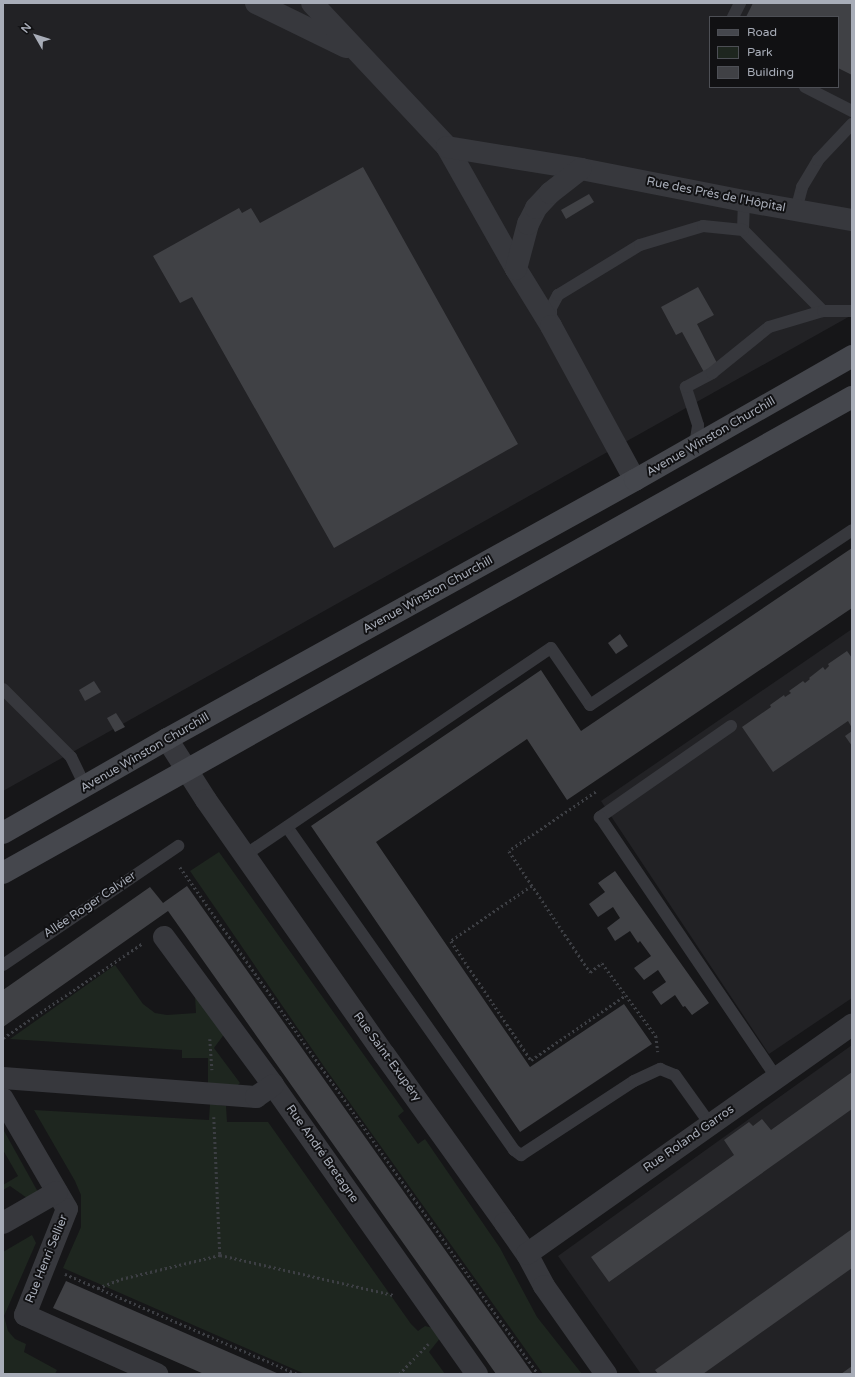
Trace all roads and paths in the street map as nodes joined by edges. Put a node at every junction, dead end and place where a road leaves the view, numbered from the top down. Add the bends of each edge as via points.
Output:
1 (256, 3) edge
2 (312, 3) edge
3 (740, 3) edge
4 (734, 16) edge
5 (358, 52) junction
6 (807, 88) edge
7 (852, 111) edge
8 (852, 124) edge
9 (447, 147) junction
10 (581, 169) junction
11 (744, 201) junction
12 (796, 210) junction
13 (852, 220) edge
14 (743, 230) junction
15 (516, 269) junction
16 (823, 311) junction
17 (852, 311) edge
18 (551, 326) junction
19 (852, 356) edge
20 (852, 397) edge
21 (695, 445) junction
22 (635, 480) junction
23 (852, 530) edge
24 (3, 689) edge
25 (731, 726) dead end
26 (167, 740) junction
27 (187, 771) junction
28 (85, 786) junction
29 (596, 792) dead end
30 (287, 827) junction
31 (3, 833) edge
32 (174, 849) joint
33 (245, 855) junction
34 (3, 873) edge
35 (532, 886) junction
36 (164, 937) joint
37 (3, 965) edge
38 (626, 995) junction
39 (852, 1025) edge
40 (210, 1034) dead end
41 (3, 1038) edge
42 (660, 1069) junction
43 (776, 1077) junction
44 (3, 1078) edge
45 (273, 1085) junction
46 (213, 1094) junction
47 (3, 1100) edge
48 (710, 1124) junction
49 (57, 1192) junction
50 (3, 1223) edge
51 (527, 1254) junction
52 (220, 1255) junction
53 (44, 1265) junction
54 (97, 1288) junction
55 (426, 1303) junction
56 (444, 1327) junction
57 (157, 1374) edge
58 (297, 1374) edge
59 (399, 1374) edge
60 (477, 1374) edge
61 (538, 1374) edge
62 (606, 1374) edge

1 - 5 street
2 - 5 street
3 - 4 lane
5 - 9 street
6 - 7 lane
8 - 12 lane via 818,160 802,187
9 - 10 street, Rue des Prés de l'Hôpital
9 - 15 street
10 - 11 street, Rue des Prés de l'Hôpital
10 - 15 street via 550,193 536,208 528,224
11 - 12 street, Rue des Prés de l'Hôpital
11 - 14 lane
12 - 13 street, Rue des Prés de l'Hôpital
14 - 16 lane
14 - 18 lane via 703,226 640,245 558,295 551,308
15 - 18 street
16 - 17 lane
16 - 21 lane via 769,328 712,373 686,387 698,424
18 - 22 street
19 - 21 main road, Avenue Winston Churchill
20 - 27 main road
21 - 22 main road, Avenue Winston Churchill
22 - 26 main road, Avenue Winston Churchill
23 - 30 lane via 590,705 551,648
24 - 28 lane via 71,757
25 - 43 lane via 600,817
26 - 27 street, Rue Saint-Exupéry
26 - 28 main road, Avenue Winston Churchill
27 - 33 street, Rue Saint-Exupéry
27 - 34 main road
28 - 31 main road, Avenue Winston Churchill
29 - 35 path via 508,851
30 - 33 lane
30 - 42 lane via 514,1150 521,1155 634,1081
32 - 37 lane, Allée Roger Calvier
32 - 61 path
33 - 51 street, Rue Saint-Exupéry
35 - 38 path via 590,972 602,963
35 - 38 path via 451,941 531,1060
36 - 41 path via 157,934
36 - 45 street, Rue André Bretagne
38 - 42 path via 656,1036
39 - 43 street, Rue Roland Garros
40 - 46 path
42 - 48 lane via 675,1076
43 - 48 street, Rue Roland Garros
44 - 46 street
45 - 46 street via 256,1097
45 - 55 street, Rue André Bretagne
46 - 52 path
47 - 49 street, Rue Henri Sellier
48 - 51 street, Rue Roland Garros
49 - 50 street
49 - 53 street, Rue Henri Sellier via 66,1209
51 - 62 street, Rue Saint-Exupéry via 544,1286
52 - 54 path via 121,1278
52 - 55 path
53 - 54 path
53 - 57 street, Rue Henri Sellier via 25,1315
54 - 58 path
55 - 56 street, Rue André Bretagne
56 - 59 path
56 - 60 street, Rue André Bretagne

